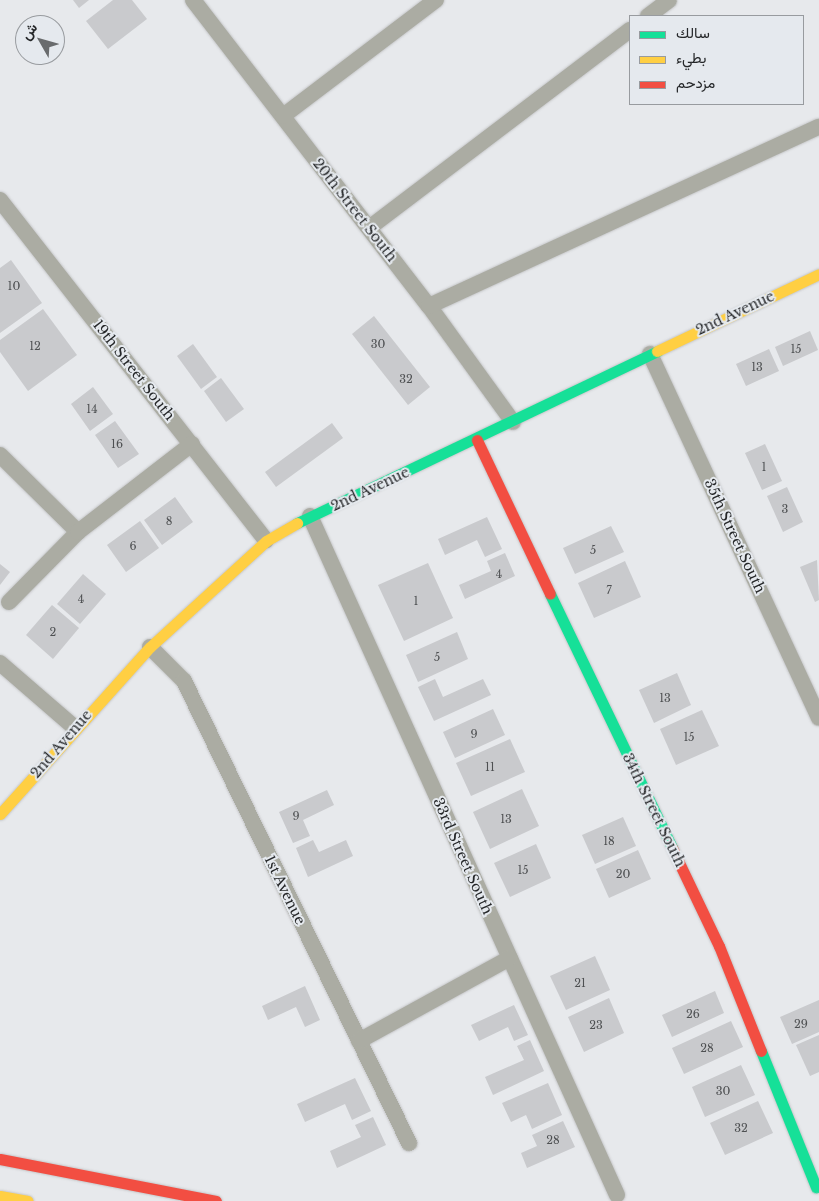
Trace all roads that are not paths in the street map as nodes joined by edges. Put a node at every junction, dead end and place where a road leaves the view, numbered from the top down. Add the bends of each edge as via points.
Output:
1 (194, 0) edge
2 (436, 0) edge
3 (669, 0) edge
4 (649, 15) edge
5 (629, 31) edge
6 (283, 116) junction
7 (819, 127) edge
8 (0, 200) edge
9 (369, 228) junction
10 (819, 274) edge
11 (429, 306) junction
12 (650, 354) junction
13 (513, 422) junction
14 (477, 440) junction
15 (192, 444) junction
16 (0, 455) edge
17 (310, 516) junction
18 (78, 532) junction
19 (266, 541) junction
20 (9, 602) dead end
21 (150, 646) junction
22 (0, 663) edge
23 (819, 718) edge
24 (74, 727) junction
25 (0, 814) edge
26 (510, 958) junction
27 (359, 1041) junction
28 (409, 1143) dead end
29 (0, 1158) edge
30 (816, 1187) dead end
31 (617, 1195) dead end
32 (0, 1196) edge
33 (28, 1201) edge
34 (216, 1201) edge

1 - 6 street, 20th Street South
2 - 6 street
3 - 4 street
5 - 9 street
6 - 9 street, 20th Street South
7 - 11 street
8 - 15 street, 19th Street South
9 - 11 street, 20th Street South
10 - 12 street, 2nd Avenue
11 - 13 street, 20th Street South
12 - 13 street, 2nd Avenue
12 - 23 street, 35th Street South
13 - 14 street, 2nd Avenue
14 - 17 street, 2nd Avenue
14 - 30 street, 34th Street South via 719,946
15 - 18 street
15 - 19 street, 19th Street South
16 - 18 street
17 - 19 street, 2nd Avenue
17 - 26 street, 33rd Street South
18 - 20 street
19 - 21 street, 2nd Avenue
21 - 24 street, 2nd Avenue
21 - 27 street, 1st Avenue via 184,680
22 - 24 street
24 - 25 street, 2nd Avenue
26 - 27 street
26 - 31 street, 33rd Street South
27 - 28 street, 1st Avenue
29 - 34 street
32 - 33 street

